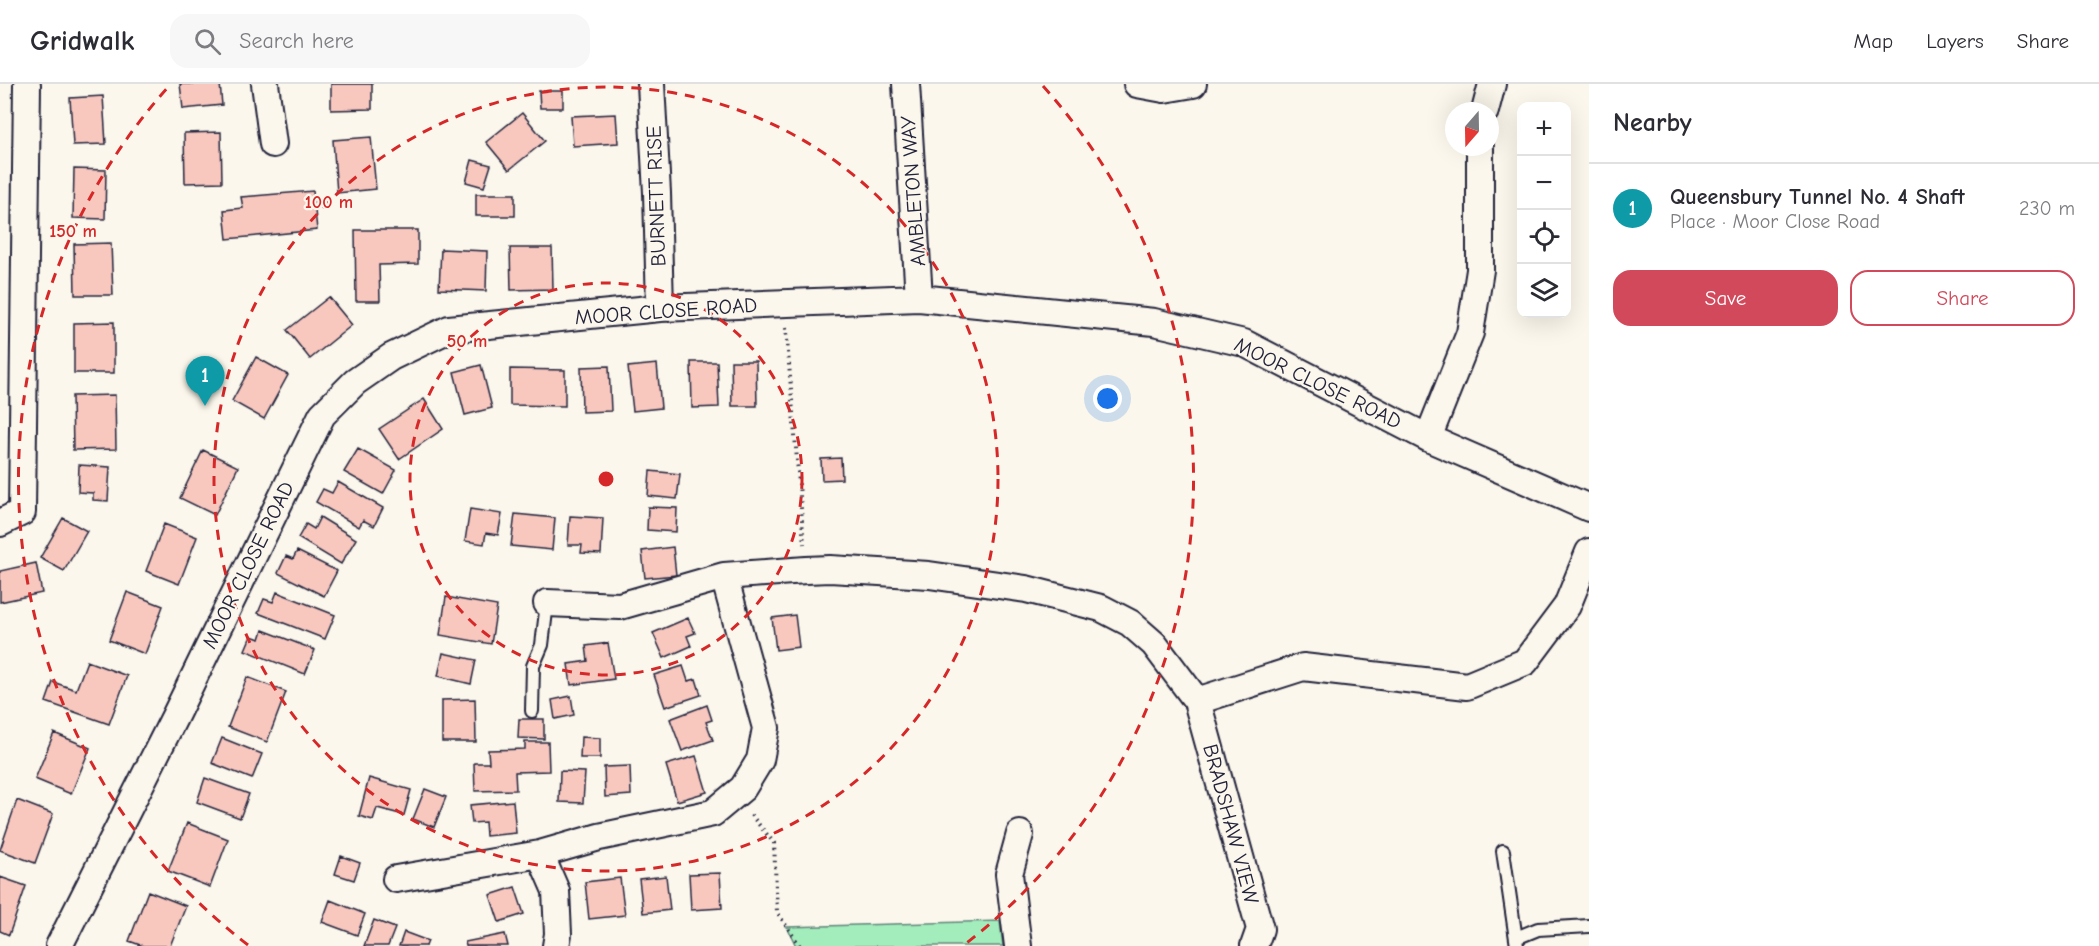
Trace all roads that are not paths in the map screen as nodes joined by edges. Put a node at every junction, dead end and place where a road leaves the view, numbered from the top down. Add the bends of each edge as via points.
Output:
1 (27, 84) edge
2 (265, 84) edge
3 (651, 84) edge
4 (906, 84) edge
5 (1137, 84) edge
6 (1193, 84) edge
7 (1492, 84) edge
8 (1487, 102) edge
9 (273, 144) dead end
10 (1480, 156) edge
11 (920, 298) junction
12 (660, 308) junction
13 (1428, 438) junction
14 (1589, 508) edge
15 (0, 523) edge
16 (1589, 552) edge
17 (723, 576) junction
18 (547, 603) joint
19 (1197, 701) junction
20 (532, 711) dead end
21 (1020, 834) dead end
22 (1503, 851) dead end
23 (540, 854) junction
24 (396, 879) dead end
25 (1589, 926) edge
26 (1516, 942) edge
27 (59, 946) edge
28 (556, 946) edge
29 (1018, 946) edge
30 (1254, 946) edge

1 - 15 street via 22,512
2 - 9 street
3 - 12 street, BURNETT RISE
4 - 11 street, AMBLETON WAY
5 - 6 street via 1164,89
7 - 8 street
10 - 13 street via 1480,270 1470,333
11 - 12 street, MOOR CLOSE ROAD
11 - 13 street, MOOR CLOSE ROAD via 1154,322 1244,343
12 - 27 street, MOOR CLOSE ROAD via 449,329 391,357 356,382 322,415
13 - 14 street, MOOR CLOSE ROAD
16 - 19 street via 1567,606 1525,662 1467,686 1303,667
17 - 18 street via 620,606
17 - 19 street via 830,569 929,575 1026,589 1101,608 1130,623 1154,644
17 - 23 street via 765,728 760,760 743,788 713,813
18 - 20 lane via 542,645 533,666
19 - 30 street, BRADSHAW VIEW via 1260,929
21 - 29 street via 1009,874
22 - 26 lane
23 - 24 street
23 - 28 street via 556,891
25 - 26 lane via 1538,929

